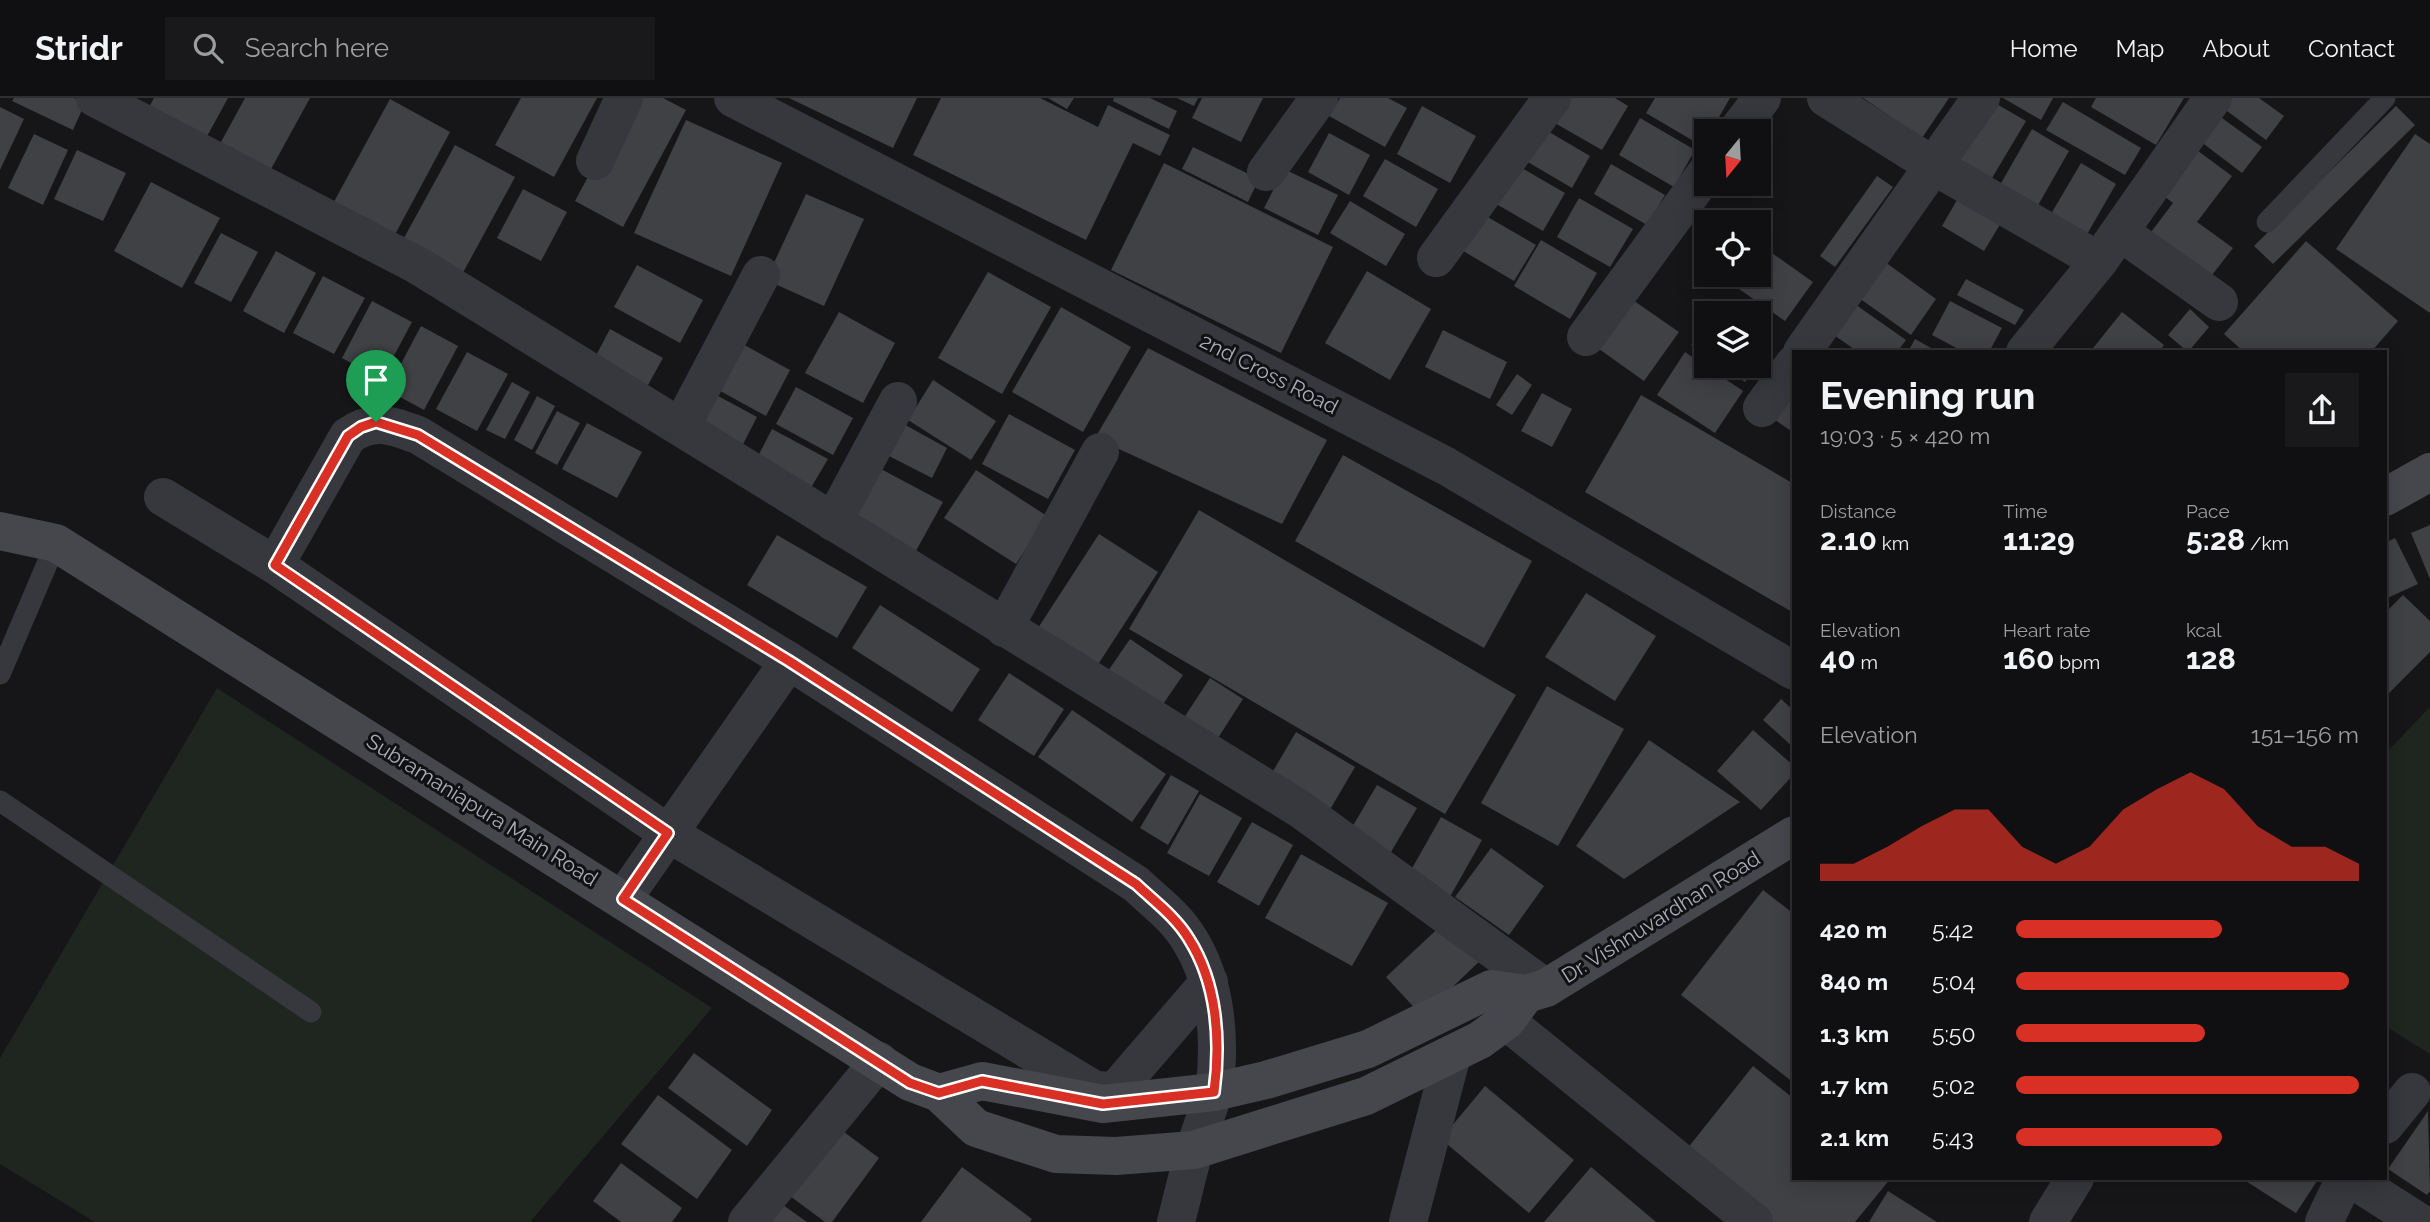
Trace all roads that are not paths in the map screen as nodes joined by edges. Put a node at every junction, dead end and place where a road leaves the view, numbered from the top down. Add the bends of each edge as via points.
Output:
1 (95, 98) edge
2 (624, 98) edge
3 (733, 98) edge
4 (1319, 98) edge
5 (1552, 98) edge
6 (1762, 98) edge
7 (1826, 98) edge
8 (1981, 98) edge
9 (2213, 98) edge
10 (2385, 98) edge
11 (1746, 119) edge
12 (595, 161) dead end
13 (1934, 166) junction
14 (1266, 172) dead end
15 (1694, 189) edge
16 (2267, 222) dead end
17 (2110, 247) junction
18 (1436, 258) dead end
19 (761, 275) dead end
20 (2219, 302) dead end
21 (1586, 337) dead end
22 (1803, 350) edge
23 (2027, 350) edge
24 (1792, 367) edge
25 (898, 401) dead end
26 (1762, 408) dead end
27 (681, 427) junction
28 (1100, 453) dead end
29 (2430, 472) edge
30 (2387, 496) edge
31 (163, 497) dead end
32 (833, 522) junction
33 (0, 531) edge
34 (56, 542) junction
35 (275, 565) junction
36 (1004, 628) junction
37 (789, 661) junction
38 (1792, 670) edge
39 (0, 674) edge
40 (0, 801) edge
41 (668, 833) junction
42 (1792, 836) edge
43 (623, 899) junction
44 (1209, 982) junction
45 (1526, 1001) junction
46 (311, 1012) dead end
47 (1452, 1055) junction
48 (879, 1061) junction
49 (1214, 1092) junction
50 (2412, 1092) dead end
51 (939, 1093) junction
52 (2387, 1123) edge
53 (1194, 1150) junction
54 (2074, 1180) edge
55 (2344, 1180) edge
56 (2353, 1180) edge
57 (747, 1222) edge
58 (1176, 1222) edge
59 (1408, 1222) edge
60 (1754, 1222) edge
61 (2048, 1222) edge
62 (2324, 1222) edge
63 (2419, 1222) edge

1 - 27 street via 417,265
2 - 12 street
3 - 38 street, 2nd Cross Road via 1446,466
4 - 14 street
5 - 18 street
6 - 11 street
7 - 13 street
8 - 13 street
9 - 17 street
10 - 16 lane
13 - 17 street
13 - 22 street
15 - 21 street
17 - 20 street
17 - 23 street
19 - 27 street
24 - 26 street
25 - 32 street
27 - 32 street
28 - 36 street
29 - 30 main road
31 - 35 street
32 - 36 street
33 - 34 main road, Subramaniapura Main Road
34 - 39 lane
34 - 43 main road, Subramaniapura Main Road
35 - 37 street via 348,436 376,422 418,435
35 - 41 street
36 - 45 street via 1300,809
37 - 41 street
37 - 44 street via 1136,884 1190,939
40 - 46 lane
41 - 43 street
41 - 44 street via 1095,1090 1115,1091
42 - 45 main road, Dr. Vishnuvardhan Road
43 - 48 main road, Subramaniapura Main Road
44 - 49 street via 1219,1052
45 - 47 main road, Dr. Vishnuvardhan Road
45 - 49 main road via 1491,989 1368,1049
45 - 60 street
47 - 53 main road, Dr. Vishnuvardhan Road via 1366,1096
47 - 59 street
48 - 51 main road, Subramaniapura Main Road via 910,1083
48 - 57 street
49 - 51 main road via 1103,1104 982,1081
49 - 53 street
50 - 52 street
51 - 53 main road, Subramaniapura Main Road via 976,1128 1056,1154 1116,1156
53 - 58 street
54 - 61 street
55 - 62 street
56 - 63 street

